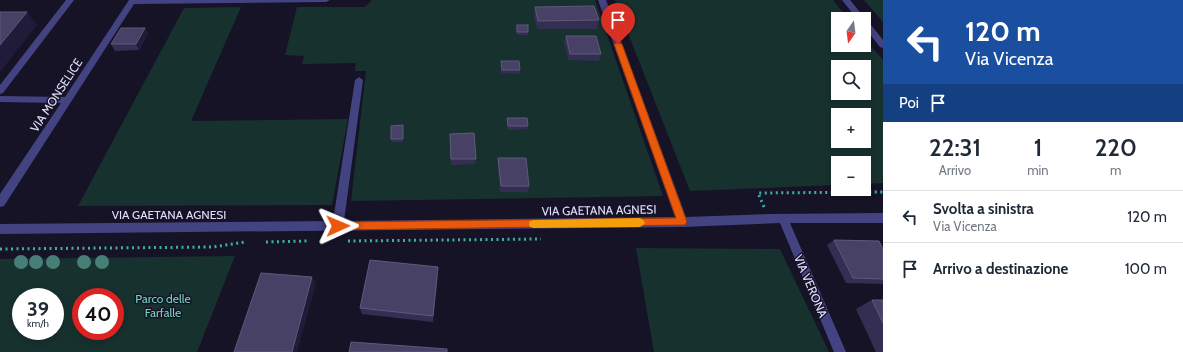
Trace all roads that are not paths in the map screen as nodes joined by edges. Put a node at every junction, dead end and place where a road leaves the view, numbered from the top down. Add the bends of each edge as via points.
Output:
1 (70, 0) edge
2 (326, 0) edge
3 (602, 0) edge
4 (846, 0) edge
5 (133, 1) edge
6 (855, 12) edge
7 (871, 30) edge
8 (883, 45) edge
9 (359, 80) dead end
10 (0, 91) edge
11 (0, 99) edge
12 (66, 100) junction
13 (0, 203) edge
14 (883, 218) edge
15 (783, 219) junction
16 (682, 222) junction
17 (338, 226) junction
18 (0, 229) edge
19 (840, 352) edge

1 - 10 street
2 - 5 street, VIA MONSELICE
3 - 16 street
4 - 6 street
5 - 12 street, VIA MONSELICE
7 - 8 street
9 - 17 street
11 - 12 street
12 - 13 street, VIA MONSELICE
14 - 15 street, VIA GAETANA AGNESI
15 - 16 street, VIA GAETANA AGNESI
15 - 19 street, VIA VERONA
16 - 17 street, VIA GAETANA AGNESI
17 - 18 street, VIA GAETANA AGNESI

